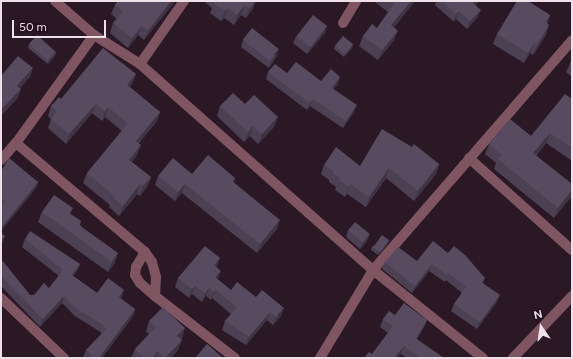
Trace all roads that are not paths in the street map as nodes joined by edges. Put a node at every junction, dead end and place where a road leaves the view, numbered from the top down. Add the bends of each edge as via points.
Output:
1 (55, 1) edge
2 (184, 1) edge
3 (356, 1) edge
4 (343, 23) dead end
5 (94, 35) junction
6 (572, 40) edge
7 (140, 64) junction
8 (16, 143) junction
9 (469, 158) junction
10 (1, 160) edge
11 (572, 250) edge
12 (145, 252) junction
13 (373, 270) junction
14 (155, 296) junction
15 (572, 296) edge
16 (1, 298) edge
17 (64, 358) edge
18 (235, 358) edge
19 (320, 358) edge
20 (483, 358) edge
21 (513, 358) edge

1 - 5 street
2 - 7 street
3 - 4 street
5 - 7 street
5 - 8 street
6 - 9 street
7 - 13 street
8 - 10 street
8 - 12 street
9 - 11 street
9 - 13 street
12 - 14 street via 152,262 156,277
12 - 14 street via 136,267 135,275
13 - 19 street
13 - 20 street
14 - 18 street
15 - 21 street
16 - 17 street

